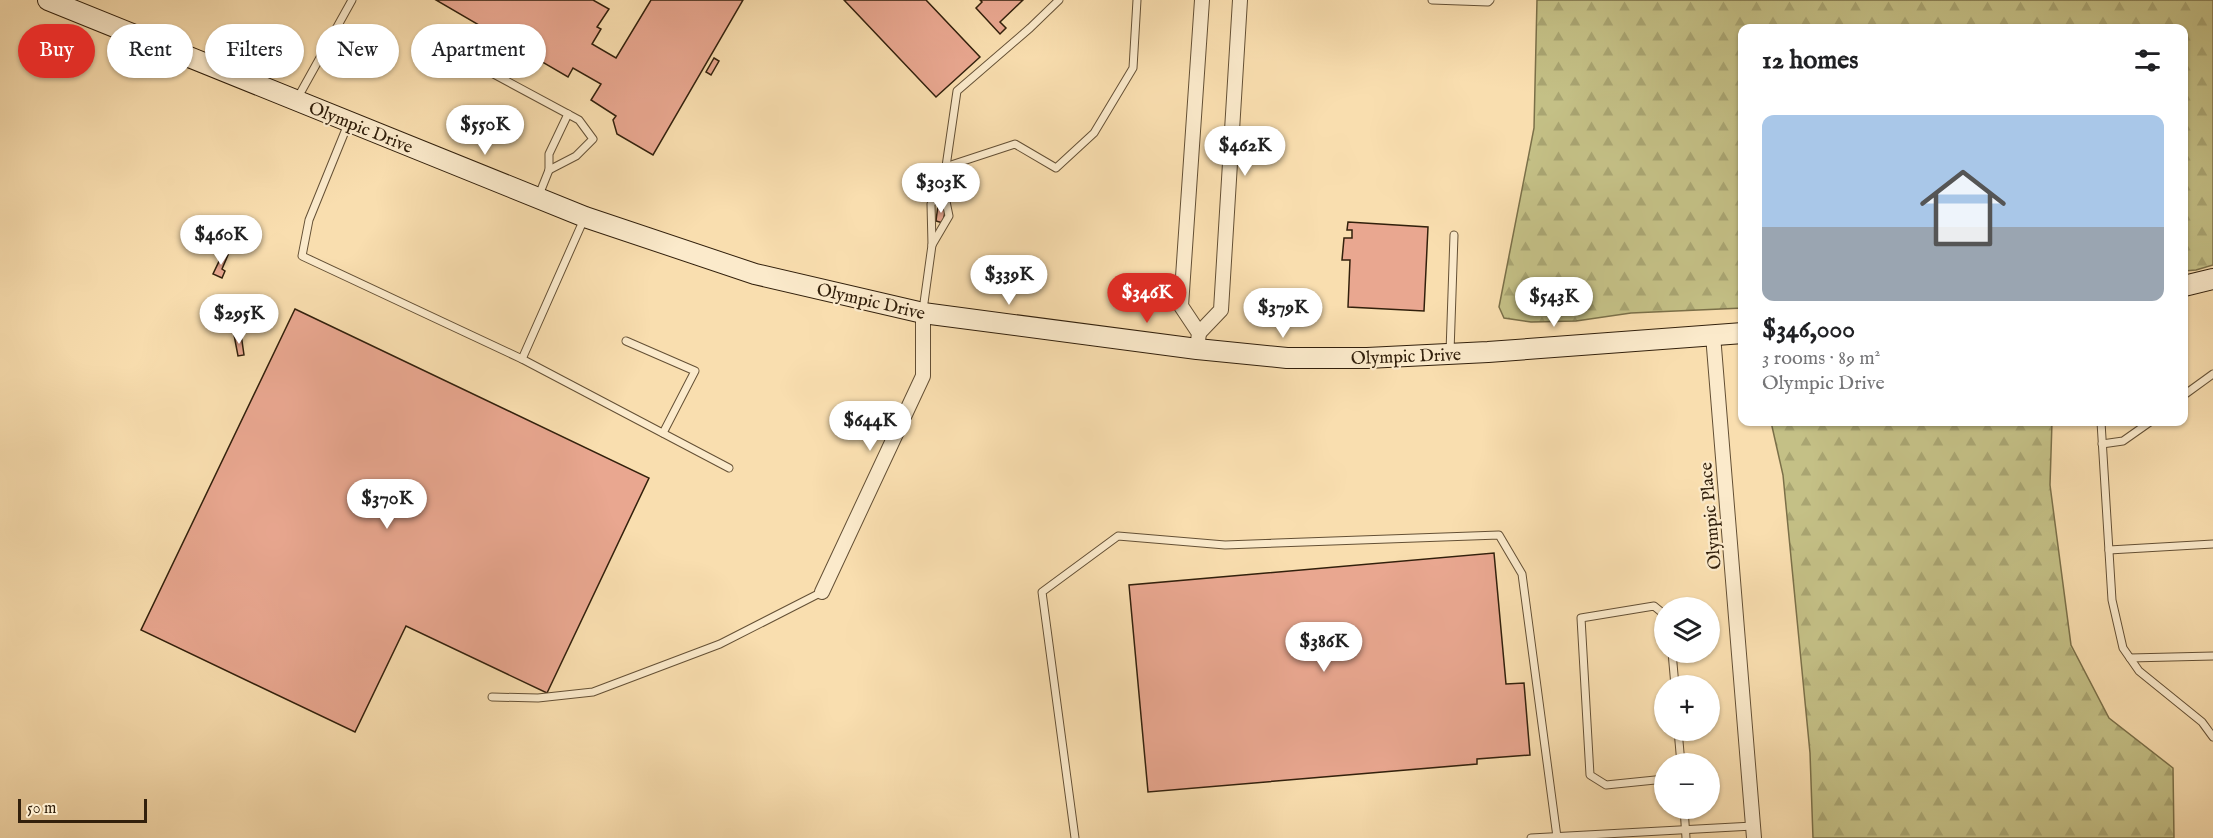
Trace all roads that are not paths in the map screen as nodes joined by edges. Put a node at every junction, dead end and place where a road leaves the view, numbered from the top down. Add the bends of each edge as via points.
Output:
1 (48, 0) edge
2 (352, 0) edge
3 (1059, 0) edge
4 (1137, 0) edge
5 (1202, 0) edge
6 (1240, 0) edge
7 (1432, 0) edge
8 (1490, 0) edge
9 (501, 78) edge
10 (296, 101) junction
11 (568, 114) junction
12 (349, 122) junction
13 (945, 167) junction
14 (549, 170) junction
15 (943, 187) junction
16 (538, 198) junction
17 (585, 217) junction
18 (1454, 235) dead end
19 (932, 245) junction
20 (2213, 279) edge
21 (2188, 285) edge
22 (923, 313) junction
23 (1738, 333) edge
24 (1713, 335) junction
25 (626, 341) dead end
26 (1198, 341) junction
27 (1450, 354) junction
28 (522, 359) junction
29 (2213, 374) edge
30 (2188, 393) edge
31 (2101, 426) edge
32 (2145, 426) edge
33 (663, 433) junction
34 (2102, 444) junction
35 (729, 468) dead end
36 (2213, 544) edge
37 (2109, 550) junction
38 (822, 592) joint
39 (1654, 606) edge
40 (2213, 656) edge
41 (2130, 658) junction
42 (492, 696) dead end
43 (2213, 737) edge
44 (1654, 780) edge
45 (1685, 819) edge
46 (1754, 832) edge
47 (1686, 834) edge
48 (1557, 837) edge
49 (1075, 838) edge
50 (1531, 838) edge

1 - 10 street, Olympic Drive
2 - 10 lane
3 - 13 lane via 957,91
4 - 13 lane via 1133,68 1094,133 1056,168 1015,144
5 - 26 street via 1181,306
6 - 26 street via 1221,310
7 - 8 lane
9 - 11 lane
10 - 12 street, Olympic Drive
11 - 14 lane via 549,154
11 - 14 lane via 579,120 593,139 576,156
12 - 16 street, Olympic Drive
12 - 28 lane via 309,220 302,256
13 - 15 lane
14 - 16 lane
15 - 19 lane via 931,204
15 - 19 lane via 949,216
16 - 17 street, Olympic Drive
17 - 22 street, Olympic Drive via 755,274
17 - 28 lane
18 - 27 lane
19 - 22 lane
20 - 21 street
22 - 26 street, Olympic Drive
22 - 38 street via 923,376
23 - 24 street, Olympic Drive
24 - 27 street, Olympic Drive
24 - 46 street, Olympic Place
25 - 33 lane via 695,371
26 - 27 street, Olympic Drive via 1287,358
28 - 33 lane
29 - 30 lane
31 - 34 lane
32 - 34 lane via 2124,441
33 - 35 lane
34 - 37 lane
36 - 37 lane
37 - 41 lane via 2112,600 2123,648
38 - 42 lane via 720,644 593,692 538,698
39 - 44 lane via 1581,618 1590,775 1606,785
40 - 41 lane
41 - 43 lane via 2139,671 2202,722
45 - 47 lane
46 - 47 lane
47 - 48 lane
48 - 49 lane via 1522,574 1499,535 1225,545 1118,536 1042,592
48 - 50 lane

